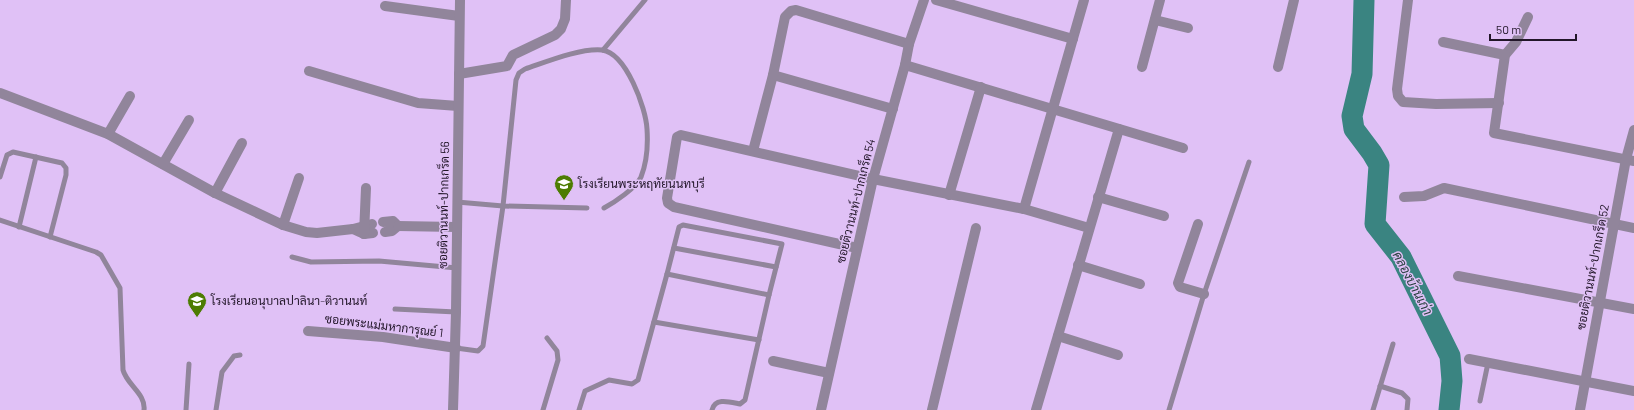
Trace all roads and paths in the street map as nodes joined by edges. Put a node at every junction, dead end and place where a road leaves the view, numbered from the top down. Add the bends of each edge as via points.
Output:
1 (460, 0) edge
2 (566, 0) edge
3 (646, 0) edge
4 (924, 0) edge
5 (936, 0) edge
6 (1084, 0) edge
7 (1160, 0) edge
8 (1294, 0) edge
9 (1408, 0) edge
10 (385, 6) dead end
11 (459, 16) junction
12 (1528, 17) dead end
13 (1155, 20) junction
14 (1188, 28) dead end
15 (1073, 39) junction
16 (1443, 42) dead end
17 (909, 44) junction
18 (603, 50) junction
19 (1505, 55) junction
20 (906, 65) junction
21 (1142, 67) dead end
22 (1278, 67) dead end
23 (309, 71) dead end
24 (459, 74) junction
25 (773, 75) junction
26 (981, 87) junction
27 (0, 93) edge
28 (130, 96) dead end
29 (1499, 103) junction
30 (458, 106) junction
31 (893, 109) junction
32 (1053, 109) junction
33 (189, 120) dead end
34 (1119, 128) junction
35 (1634, 130) edge
36 (108, 134) junction
37 (242, 144) dead end
38 (1183, 148) dead end
39 (753, 151) junction
40 (36, 157) junction
41 (1630, 160) edge
42 (1249, 162) dead end
43 (163, 164) junction
44 (0, 177) edge
45 (298, 178) dead end
46 (873, 179) junction
47 (366, 188) dead end
48 (215, 193) junction
49 (949, 195) junction
50 (1098, 197) junction
51 (1404, 197) dead end
52 (457, 202) junction
53 (503, 206) junction
54 (587, 208) dead end
55 (604, 208) dead end
56 (1024, 209) junction
57 (1164, 216) dead end
58 (0, 220) edge
59 (1198, 224) dead end
60 (283, 225) junction
61 (1615, 225) junction
62 (18, 227) junction
63 (384, 227) dead end
64 (456, 227) junction
65 (976, 228) dead end
66 (1089, 228) junction
67 (1634, 228) edge
68 (50, 237) junction
69 (674, 248) junction
70 (857, 248) junction
71 (292, 257) dead end
72 (1078, 265) junction
73 (776, 267) junction
74 (457, 268) junction
75 (667, 274) junction
76 (1458, 276) dead end
77 (1140, 284) dead end
78 (1204, 294) junction
79 (769, 295) junction
80 (1600, 303) junction
81 (395, 309) dead end
82 (1634, 309) edge
83 (456, 312) junction
84 (654, 322) junction
85 (308, 331) dead end
86 (1058, 336) junction
87 (547, 338) dead end
88 (759, 340) junction
89 (1393, 344) dead end
90 (456, 348) junction
91 (240, 355) dead end
92 (1118, 355) dead end
93 (1469, 359) dead end
94 (773, 362) dead end
95 (1488, 362) junction
96 (189, 364) dead end
97 (829, 373) junction
98 (1585, 382) junction
99 (1380, 386) junction
100 (1634, 391) edge
101 (1480, 401) dead end
102 (144, 410) edge
103 (186, 410) edge
104 (216, 410) edge
105 (453, 410) edge
106 (543, 410) edge
107 (579, 410) edge
108 (712, 410) edge
109 (821, 410) edge
110 (932, 410) edge
111 (1036, 410) edge
112 (1169, 410) edge
113 (1373, 410) edge
114 (1407, 410) edge
115 (1580, 410) edge

1 - 11 street, ซอยติวานนท์-ปากเกร็ด 56
2 - 24 street via 565,19 561,29 555,34 513,55 507,66
3 - 18 lane
4 - 17 street, ซอยติวานนท์-ปากเกร็ด 54
5 - 15 street
6 - 15 street
7 - 13 street
8 - 22 street
9 - 29 street via 1397,89 1403,102
10 - 11 street
11 - 24 street, ซอยติวานนท์-ปากเกร็ด 56
12 - 19 street via 1516,42
13 - 14 street
13 - 21 street
15 - 32 street
16 - 19 street
17 - 20 street, ซอยติวานนท์-ปากเกร็ด 54
17 - 25 street via 796,10 791,11 785,17
18 - 53 lane via 581,52 519,73 516,80
18 - 55 lane via 615,56 628,73 641,100 647,127 646,159 641,178 627,192
19 - 29 street
20 - 26 street
20 - 31 street, ซอยติวานนท์-ปากเกร็ด 54
23 - 30 street via 418,103
24 - 30 street, ซอยติวานนท์-ปากเกร็ด 56
25 - 31 street
25 - 39 street
26 - 32 street
26 - 49 street
27 - 36 street
28 - 36 street
29 - 41 street via 1494,133
30 - 52 street, ซอยติวานนท์-ปากเกร็ด 56
31 - 46 street, ซอยติวานนท์-ปากเกร็ด 54
32 - 34 street
32 - 56 street
33 - 43 street
34 - 38 street
34 - 50 street
35 - 41 street, ซอยติวานนท์-ปากเกร็ด 52
36 - 43 street
37 - 48 street
39 - 46 street
39 - 70 street via 679,135 676,139 668,203 674,207
40 - 44 lane via 13,152 9,154
40 - 62 lane
40 - 68 lane via 62,163 66,168
41 - 61 street, ซอยติวานนท์-ปากเกร็ด 52
42 - 78 lane
43 - 48 street
45 - 60 street
46 - 49 street
46 - 70 street, ซอยติวานนท์-ปากเกร็ด 54
47 - 60 street via 368,229 317,233
48 - 60 street
49 - 56 street
50 - 57 street
50 - 66 street
51 - 61 street via 1424,196 1444,188
52 - 53 lane
52 - 64 street, ซอยติวานนท์-ปากเกร็ด 56
53 - 54 lane
53 - 90 lane via 483,346 478,351
56 - 66 street
58 - 62 lane
59 - 78 street via 1178,284 1180,287
61 - 67 street
61 - 80 street, ซอยติวานนท์-ปากเกร็ด 52
62 - 68 lane
63 - 64 street via 393,221 398,226
64 - 74 street, ซอยติวานนท์-ปากเกร็ด 56
65 - 110 street
66 - 72 street
68 - 102 lane via 101,255 116,279 120,288 123,370 125,378 142,397
69 - 73 lane
69 - 73 lane via 679,227 685,225 782,244
69 - 75 lane
70 - 97 street, ซอยติวานนท์-ปากเกร็ด 54
71 - 74 lane via 311,262 379,261
72 - 77 street
72 - 86 street
73 - 79 lane
74 - 83 street, ซอยติวานนท์-ปากเกร็ด 56
75 - 79 lane
75 - 84 lane
76 - 80 street
78 - 112 lane
79 - 88 lane
80 - 82 street
80 - 98 street, ซอยติวานนท์-ปากเกร็ด 52
81 - 83 lane
83 - 90 street, ซอยติวานนท์-ปากเกร็ด 56
84 - 88 lane
84 - 107 lane via 638,380 632,384 609,380 585,391
85 - 90 street, ซอยพระแม่มหาการุณย์ 1 via 383,337
86 - 92 street
86 - 111 street
87 - 106 lane via 557,351 558,360
88 - 108 lane via 745,400 740,404 721,401 716,403
89 - 99 lane
90 - 105 street, ซอยติวานนท์-ปากเกร็ด 56
91 - 104 lane via 234,356 222,372
93 - 95 street
94 - 97 street
95 - 98 street
95 - 101 lane
96 - 103 lane
97 - 109 street, ซอยติวานนท์-ปากเกร็ด 54
98 - 100 street
98 - 115 street, ซอยติวานนท์-ปากเกร็ด 52
99 - 113 lane
99 - 114 lane via 1402,393 1408,399

